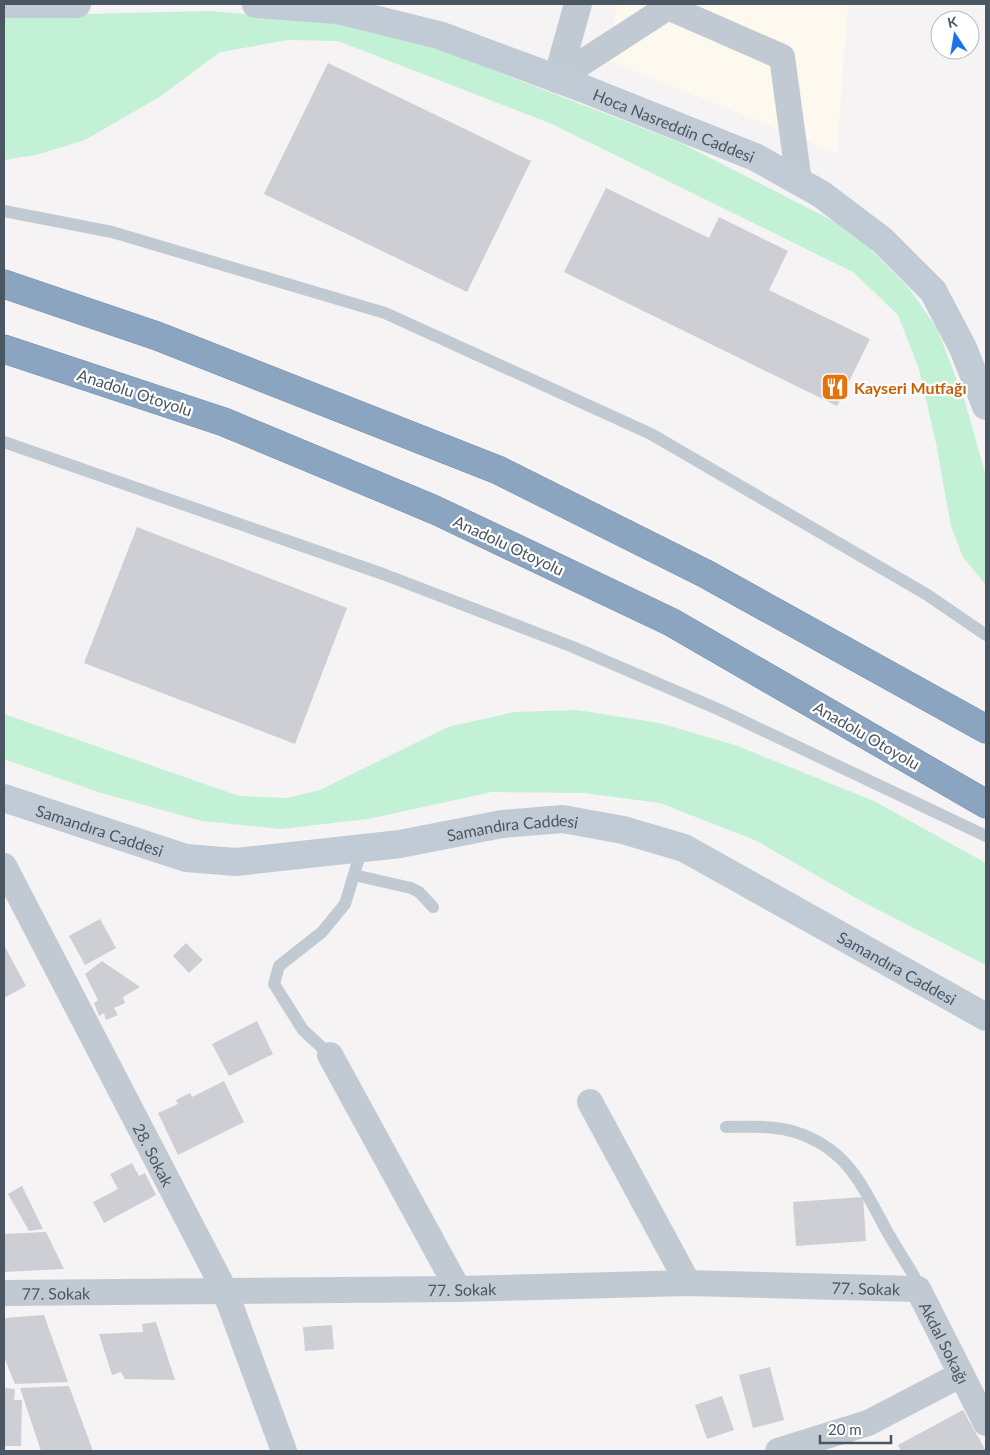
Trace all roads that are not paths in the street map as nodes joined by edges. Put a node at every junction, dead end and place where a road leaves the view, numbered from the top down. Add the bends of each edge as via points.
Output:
1 (4, 4) edge
2 (78, 4) edge
3 (256, 4) edge
4 (578, 4) edge
5 (557, 79) junction
6 (799, 182) junction
7 (4, 211) edge
8 (4, 284) edge
9 (4, 349) edge
10 (986, 406) edge
11 (4, 442) edge
12 (986, 635) edge
13 (986, 729) edge
14 (4, 798) edge
15 (986, 804) edge
16 (986, 836) edge
17 (362, 848) junction
18 (4, 866) edge
19 (354, 875) junction
20 (433, 908) dead end
21 (986, 1017) edge
22 (330, 1055) joint
23 (590, 1102) dead end
24 (726, 1127) dead end
25 (688, 1283) junction
26 (458, 1289) junction
27 (918, 1289) junction
28 (225, 1291) junction
29 (4, 1293) edge
30 (960, 1375) junction
31 (986, 1423) edge
32 (284, 1451) edge
33 (778, 1451) edge

1 - 2 main road
3 - 5 main road, Hoca Nasreddin Caddesi via 337,10 430,32
4 - 5 street
5 - 6 main road, Hoca Nasreddin Caddesi via 755,157
5 - 6 street via 668,7 782,57
6 - 10 main road, Hoca Nasreddin Caddesi via 821,194 882,240 932,291 963,348
7 - 12 lane via 112,232 385,312 651,434 926,594
8 - 13 highway via 157,336 498,470 706,574
9 - 15 highway, Anadolu Otoyolu via 224,422 435,510 671,622
11 - 16 lane via 383,574 572,647 720,710
14 - 17 main road, Samandıra Caddesi via 186,858 236,862
17 - 19 lane
17 - 21 main road, Samandıra Caddesi via 502,824 563,819 623,830 684,848
18 - 28 street, 28. Sokak
19 - 20 lane via 411,888
19 - 22 lane via 345,904 335,918 279,966 274,984 303,1030
22 - 26 street
23 - 25 street
24 - 27 lane via 794,1132 820,1143 838,1156 863,1184
25 - 26 street, 77. Sokak
25 - 27 street, 77. Sokak
26 - 28 street, 77. Sokak
27 - 30 street, Akdal Sokağı
28 - 29 street, 77. Sokak
28 - 32 street, 28. Sokak
30 - 31 street, Akdal Sokağı
30 - 33 street via 868,1423

